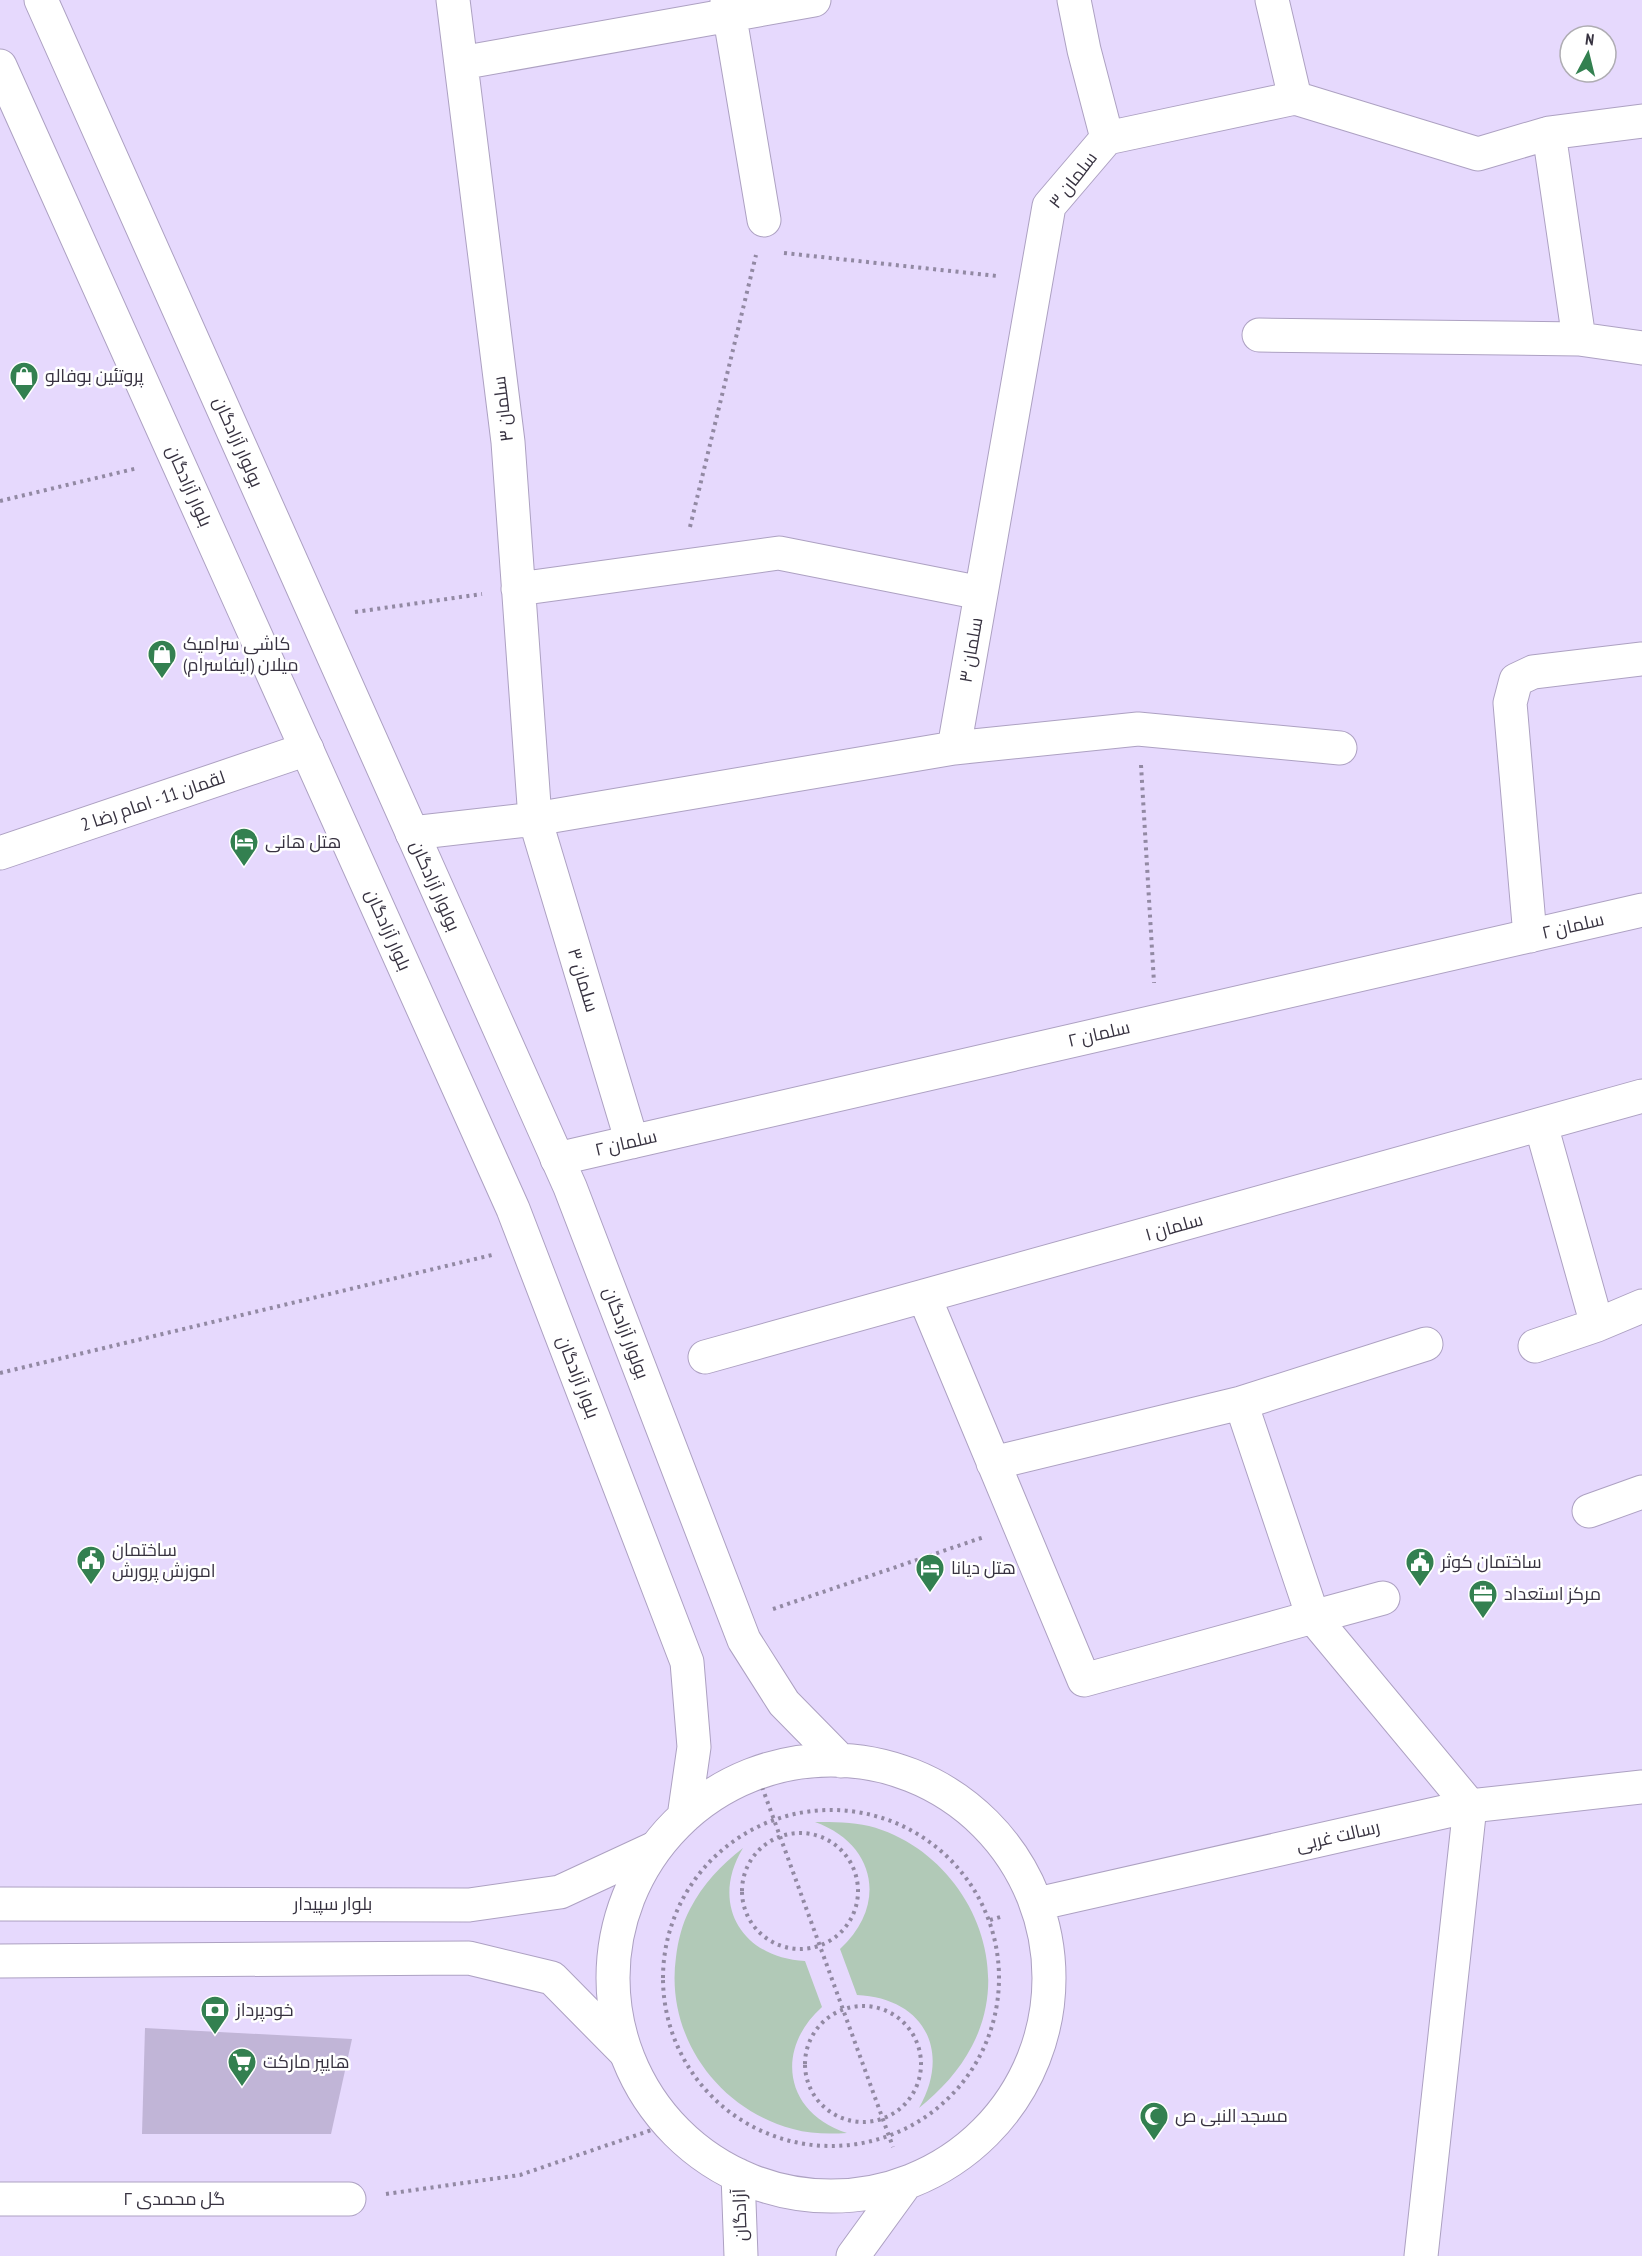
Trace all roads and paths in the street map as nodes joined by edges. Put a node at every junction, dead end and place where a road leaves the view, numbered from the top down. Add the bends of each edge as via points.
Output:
1 (41, 0) edge
2 (453, 0) edge
3 (814, 0) edge
4 (1074, 0) edge
5 (1272, 0) edge
6 (728, 8) edge
7 (461, 63) junction
8 (0, 66) edge
9 (1295, 98) junction
10 (1642, 121) edge
11 (1549, 133) junction
12 (1107, 138) junction
13 (764, 220) junction
14 (1035, 280) junction
15 (1259, 335) dead end
16 (1579, 339) junction
17 (1642, 348) edge
18 (177, 459) junction
19 (0, 501) edge
20 (680, 566) junction
21 (518, 589) junction
22 (981, 592) junction
23 (316, 617) junction
24 (1642, 659) edge
25 (1138, 729) junction
26 (954, 748) junction
27 (1340, 748) dead end
28 (307, 749) junction
29 (535, 819) junction
30 (412, 833) junction
31 (0, 853) edge
32 (1642, 910) edge
33 (1530, 936) junction
34 (1156, 1021) junction
35 (1642, 1096) edge
36 (1541, 1125) junction
37 (632, 1142) junction
38 (557, 1159) junction
39 (528, 1247) junction
40 (924, 1296) junction
41 (1642, 1306) edge
42 (1598, 1325) junction
43 (1426, 1344) dead end
44 (1535, 1346) dead end
45 (705, 1358) dead end
46 (0, 1373) edge
47 (1241, 1403) junction
48 (993, 1463) junction
49 (1642, 1492) edge
50 (1589, 1511) dead end
51 (1019, 1525) junction
52 (1383, 1598) dead end
53 (1313, 1617) junction
54 (737, 1621) junction
55 (841, 1761) junction
56 (757, 1773) junction
57 (1642, 1787) edge
58 (1470, 1806) junction
59 (684, 1817) junction
60 (774, 1819) junction
61 (780, 1837) junction
62 (655, 1848) junction
63 (0, 1904) edge
64 (1037, 1904) junction
65 (819, 1946) junction
66 (0, 1961) edge
67 (843, 2010) junction
68 (625, 2052) junction
69 (883, 2119) junction
70 (669, 2124) junction
71 (889, 2136) junction
72 (738, 2175) junction
73 (906, 2183) junction
74 (0, 2199) edge
75 (349, 2199) joint
76 (741, 2256) edge
77 (853, 2256) edge
78 (1421, 2256) edge

1 - 23 street, بولوار آزادگان
2 - 7 street, سلمان ۳
3 - 6 street
4 - 12 street
5 - 9 street
6 - 7 street
6 - 13 street
7 - 21 street, سلمان ۳ via 508,442
8 - 18 street, بلوار آزادگان
9 - 11 street, سلمان ۳ via 1478,154
9 - 12 street, سلمان ۳
10 - 11 street, سلمان ۳
11 - 16 street
12 - 14 street, سلمان ۳ via 1048,206
13 - 14 path via 776,252
13 - 20 path
14 - 22 street, سلمان ۳
15 - 16 street
16 - 17 street
18 - 19 path
18 - 28 street, بلوار آزادگان
20 - 21 street
20 - 22 street via 779,553
21 - 23 path
21 - 29 street, سلمان ۳
22 - 26 street, سلمان ۳
23 - 30 street, بولوار آزادگان
24 - 33 street via 1533,672 1516,680 1510,703
25 - 26 street
25 - 27 street
25 - 34 path
26 - 29 street
28 - 31 street, لقمان 11 - امام رضا 2
28 - 39 street, بلوار آزادگان
29 - 30 street
29 - 37 street, سلمان ۳
30 - 38 street, بولوار آزادگان
32 - 33 street, سلمان ۲
33 - 34 street, سلمان ۲
34 - 37 street, سلمان ۲
35 - 36 street, سلمان ۱
36 - 40 street, سلمان ۱
36 - 42 street
37 - 38 street, سلمان ۲
38 - 54 street, بولوار آزادگان
39 - 46 path
39 - 59 street, بلوار آزادگان via 687,1662 694,1747
40 - 45 street, سلمان ۱
40 - 48 street
41 - 42 street
42 - 44 street
43 - 47 street
47 - 48 street
47 - 53 street
48 - 51 street
49 - 50 street
51 - 53 street via 1084,1680
51 - 54 path
52 - 53 street
53 - 58 street
54 - 55 street, بولوار آزادگان via 744,1640 784,1703
55 - 56 street via 798,1762
55 - 64 street via 884,1766 924,1780 961,1803 993,1832 1018,1866
56 - 59 street via 718,1791
56 - 60 path
57 - 58 street, رسالت غربی
58 - 64 street, رسالت غربی
58 - 78 street
59 - 62 street
60 - 61 path
60 - 71 path via 806,1811 839,1810 903,1825 956,1864 976,1891 990,1920 999,1952 1001,1986 985,2050 946,2103
60 - 71 path via 743,1833 717,1853 695,1877 678,1906 667,1937 662,1970 663,2003 672,2035 686,2065 706,2091 730,2113 759,2131 823,2146 857,2145
61 - 65 path
61 - 65 path via 766,1844 747,1866 742,1881 745,1911 762,1936 775,1944 790,1949
61 - 65 path via 795,1833 825,1839 848,1858 855,1872 858,1886 853,1916 833,1939
62 - 63 street, بلوار سپیدار via 560,1892 469,1905
62 - 68 street via 633,1885 619,1926 612,1968 614,2010
64 - 73 street via 1047,1945 1050,1988 1044,2030 1030,2070 1007,2108 979,2139 944,2164
65 - 67 path
66 - 68 street via 469,1958 552,1978
67 - 69 path
67 - 69 path via 873,2007 887,2012 911,2031 918,2045 920,2075 915,2089 908,2102
67 - 69 path via 824,2022 810,2040 805,2054 807,2084 814,2098 838,2117 867,2122
68 - 70 street via 644,2090
69 - 71 path
70 - 72 street via 701,2153
70 - 75 path via 520,2175
71 - 73 path
72 - 73 street via 778,2189 821,2195 864,2193
72 - 76 street, آزادگان
73 - 77 street
74 - 75 street, گل محمدی ۲

